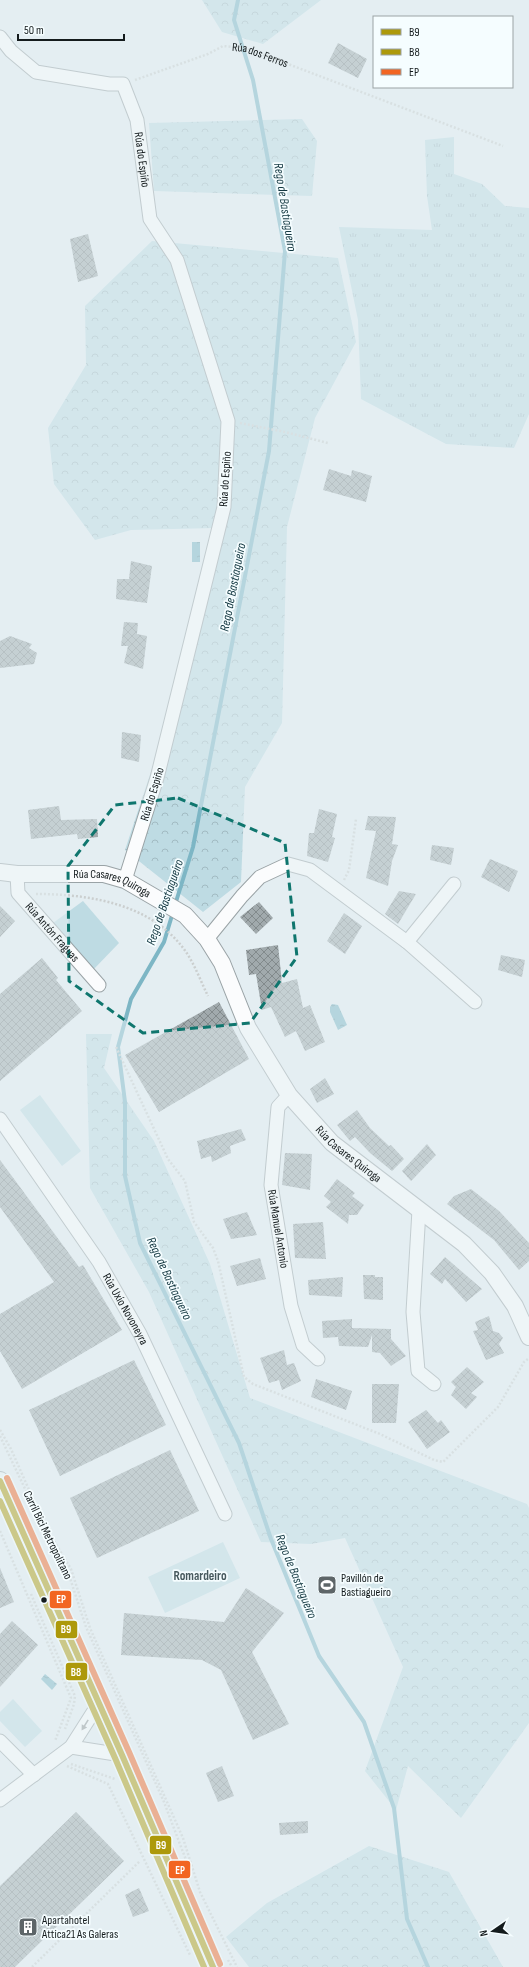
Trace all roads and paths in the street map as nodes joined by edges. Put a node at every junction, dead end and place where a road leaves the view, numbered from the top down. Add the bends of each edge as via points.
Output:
1 (0, 37) edge
2 (123, 84) junction
3 (503, 146) dead end
4 (228, 421) junction
5 (328, 443) dead end
6 (356, 818) dead end
7 (0, 872) edge
8 (18, 874) junction
9 (125, 880) junction
10 (454, 884) dead end
11 (338, 892) junction
12 (18, 893) junction
13 (207, 939) junction
14 (407, 942) junction
15 (99, 985) dead end
16 (208, 996) dead end
17 (475, 1002) dead end
18 (289, 1095) junction
19 (0, 1119) edge
20 (420, 1210) junction
21 (529, 1337) edge
22 (318, 1360) dead end
23 (434, 1384) dead end
24 (0, 1430) edge
25 (0, 1436) edge
26 (0, 1481) edge
27 (225, 1514) dead end
28 (0, 1531) edge
29 (24, 1575) dead end
30 (99, 1703) junction
31 (0, 1741) edge
32 (65, 1752) junction
33 (122, 1755) junction
34 (34, 1775) junction
35 (117, 1784) dead end
36 (0, 1800) edge
37 (140, 1861) dead end
38 (200, 1901) dead end
39 (173, 1910) dead end
40 (190, 1947) dead end
41 (186, 1951) dead end
42 (219, 1962) edge
43 (32, 1967) edge
44 (232, 1967) edge
45 (237, 1967) edge

1 - 2 street via 11,51 36,72
2 - 3 path, Rúa dos Ferros via 208,54 223,46 246,48
2 - 4 street, Rúa do Espiño via 137,120 150,218 177,260
4 - 5 path
4 - 9 street, Rúa do Espiño via 224,507 157,778
6 - 11 path via 349,870
7 - 8 street, Rúa Casares Quiroga
8 - 9 street, Rúa Casares Quiroga via 104,874
8 - 12 street, Rúa Antón Fraguas
9 - 13 street, Rúa Casares Quiroga via 185,915
10 - 14 street
11 - 13 street via 310,870 288,864 260,877
11 - 14 street
12 - 15 street, Rúa Antón Fraguas
12 - 16 path via 58,894 106,901 135,910 163,926 186,952
13 - 18 street, Rúa Casares Quiroga via 222,963 248,1028
14 - 17 street
18 - 20 street, Rúa Casares Quiroga via 332,1143
18 - 22 street, Rúa Manuel Antonio via 278,1107 272,1185 291,1306 303,1345
19 - 27 street, Rúa Uxío Novoneyra via 99,1262 136,1328
20 - 21 street, Rúa Casares Quiroga via 464,1244 492,1273 515,1306
20 - 23 street via 413,1312 418,1372
24 - 45 path via 46,1526 71,1570 90,1628 184,1838 200,1892
25 - 38 path, Carril Bici Metropolitano via 45,1531 67,1569 86,1627 164,1802
26 - 30 main road
28 - 32 path via 71,1698 54,1744
29 - 32 path via 74,1696 74,1704 60,1745
30 -> 32 street
30 - 33 main road
31 - 34 street
32 - 33 street
32 - 34 street
32 - 35 path via 69,1763 114,1778
32 - 41 path via 68,1768 108,1784
33 - 42 main road
34 - 36 street
37 - 43 path
39 - 40 path
42 - 44 path

